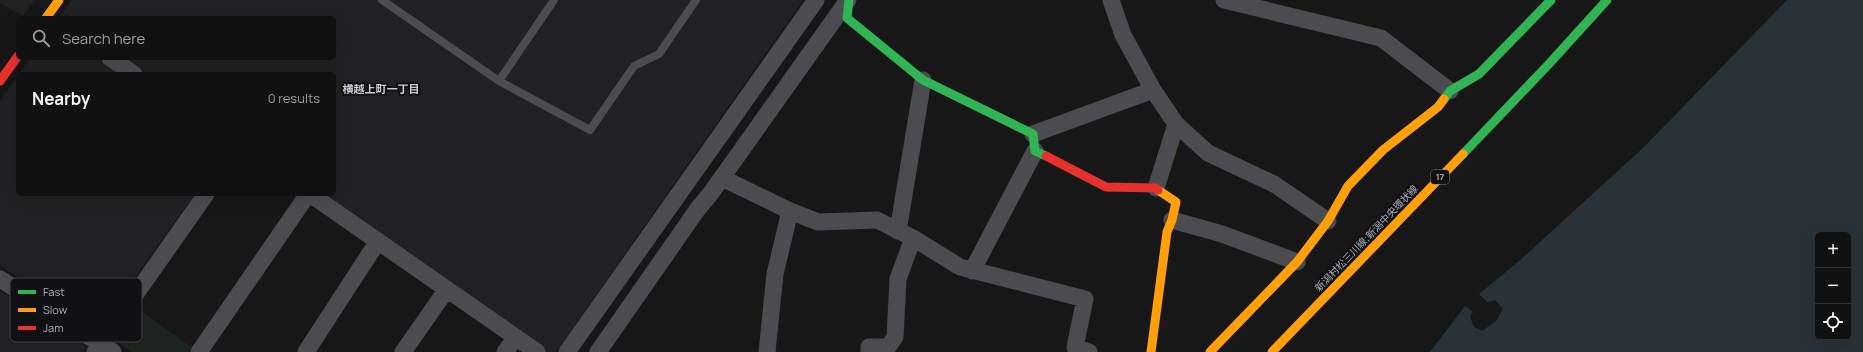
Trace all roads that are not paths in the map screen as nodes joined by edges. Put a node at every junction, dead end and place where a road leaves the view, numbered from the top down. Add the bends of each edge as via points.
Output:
1 (59, 0) edge
2 (382, 0) edge
3 (554, 0) edge
4 (696, 0) edge
5 (816, 0) edge
6 (849, 0) edge
7 (1111, 0) edge
8 (1224, 0) edge
9 (1551, 0) edge
10 (1607, 0) edge
11 (49, 16) edge
12 (16, 59) edge
13 (113, 60) edge
14 (131, 72) edge
15 (923, 80) junction
16 (0, 81) edge
17 (499, 81) junction
18 (1153, 90) junction
19 (1450, 92) junction
20 (1176, 124) junction
21 (1033, 134) junction
22 (1035, 151) junction
23 (722, 178) junction
24 (1156, 188) junction
25 (205, 196) edge
26 (308, 196) edge
27 (312, 196) edge
28 (790, 211) junction
29 (1172, 220) junction
30 (1328, 221) junction
31 (906, 235) junction
32 (378, 241) junction
33 (1297, 262) junction
34 (972, 271) junction
35 (0, 279) edge
36 (10, 286) edge
37 (447, 289) junction
38 (142, 291) edge
39 (516, 337) junction
40 (91, 342) edge
41 (103, 350) edge
42 (1079, 350) edge
43 (199, 352) edge
44 (306, 352) edge
45 (403, 352) edge
46 (505, 352) edge
47 (537, 352) edge
48 (567, 352) edge
49 (598, 352) edge
50 (767, 352) edge
51 (869, 352) edge
52 (1151, 352) edge
53 (1210, 352) edge
54 (1272, 352) edge

1 - 11 street
2 - 17 lane
3 - 17 lane
4 - 17 lane via 659,54 634,66 590,130
5 - 48 street
6 - 15 street via 847,18
6 - 23 street
7 - 18 street via 1123,34
8 - 19 street via 1381,38
9 - 19 street via 1480,74
10 - 54 street, 新潟村松三川線;新潟中央環状線 / 17 via 1548,65
12 - 16 street
13 - 14 street
15 - 21 street
15 - 31 street
18 - 20 street
18 - 21 street
19 - 30 street via 1438,106 1383,150 1348,186
20 - 24 street
20 - 30 street via 1208,152 1274,184
21 - 22 street
22 - 24 street via 1106,187
22 - 34 street
23 - 28 street
23 - 49 street
24 - 29 street via 1176,202
25 - 38 street
26 - 43 street
27 - 32 street
28 - 31 street via 818,222 876,220
28 - 50 street via 775,274
29 - 33 street via 1222,234
29 - 52 street via 1167,232
30 - 33 street
31 - 34 street via 960,267
31 - 51 street via 898,279 895,337 888,347 869,348
32 - 37 street
32 - 44 street
33 - 53 street
34 - 42 street via 1085,299
35 - 36 street
37 - 39 street
37 - 45 street
39 - 46 street
39 - 47 street
40 - 41 street

